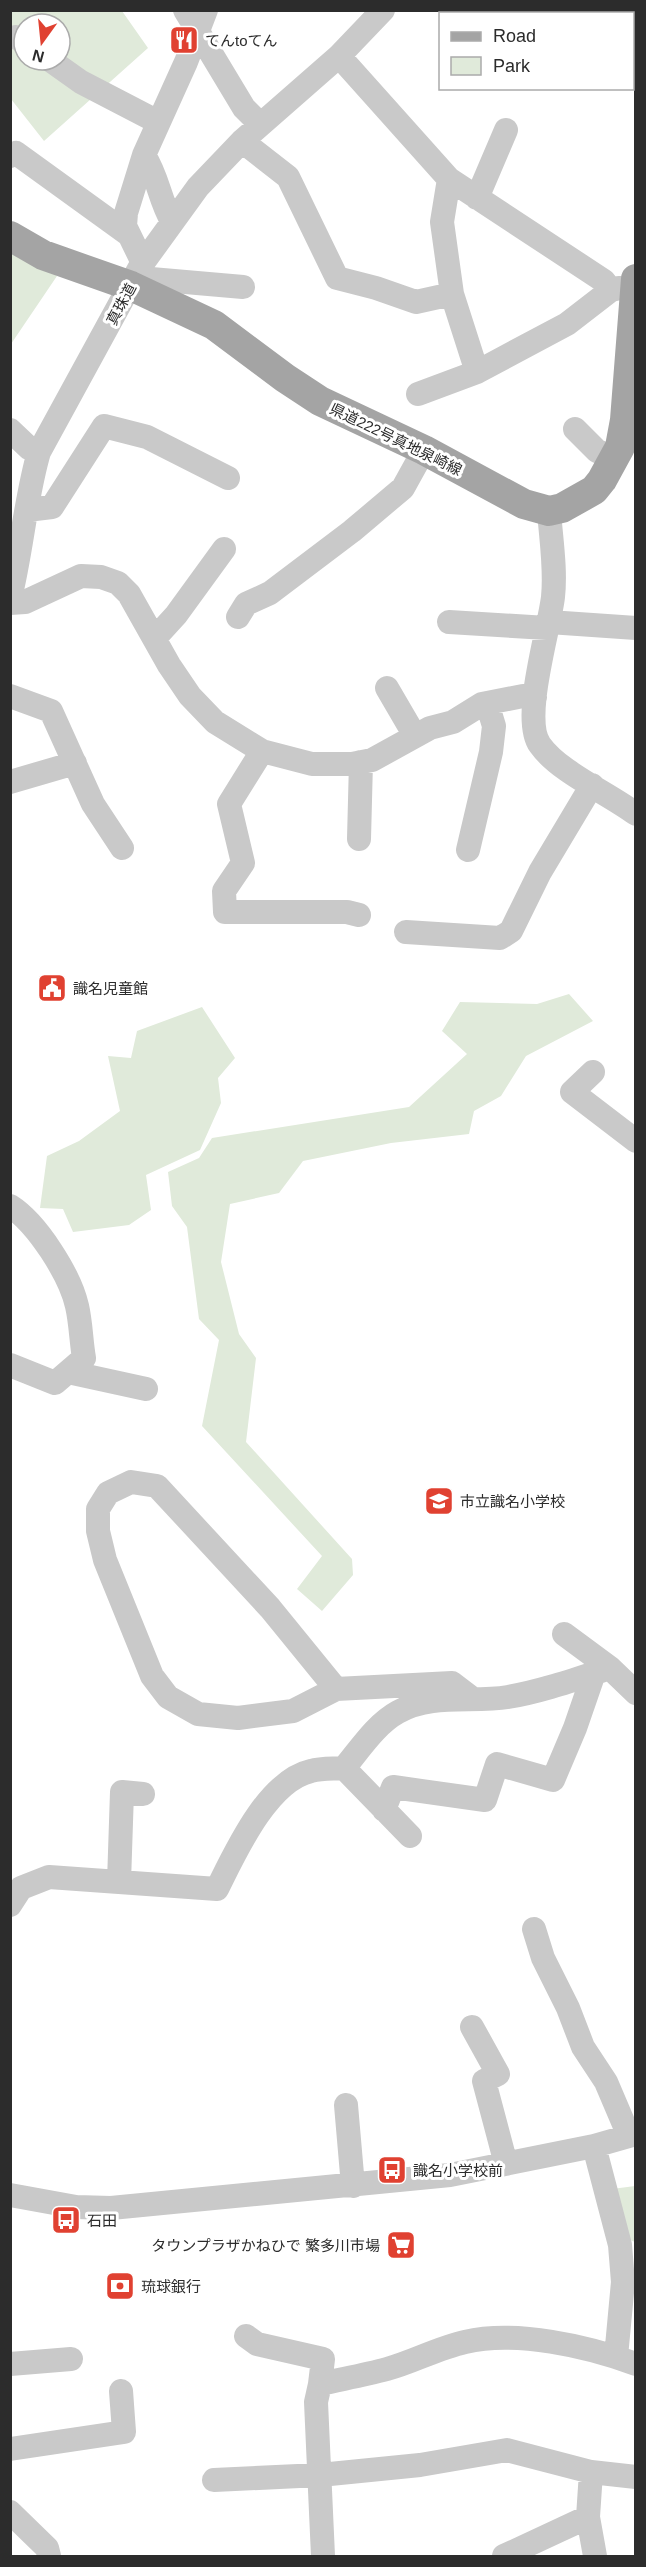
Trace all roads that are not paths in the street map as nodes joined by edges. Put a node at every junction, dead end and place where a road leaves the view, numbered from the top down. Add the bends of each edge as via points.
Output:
1 (383, 10) edge
2 (196, 17) edge
3 (339, 56) junction
4 (67, 72) edge
5 (158, 122) junction
6 (260, 124) junction
7 (506, 130) dead end
8 (242, 141) junction
9 (144, 155) junction
10 (10, 156) edge
11 (449, 179) junction
12 (477, 198) junction
13 (172, 221) junction
14 (127, 230) junction
15 (10, 236) edge
16 (137, 275) junction
17 (627, 287) edge
18 (243, 288) dead end
19 (452, 294) junction
20 (477, 372) junction
21 (418, 394) dead end
22 (631, 417) edge
23 (575, 429) dead end
24 (10, 430) edge
25 (424, 450) junction
26 (39, 452) junction
27 (615, 458) junction
28 (228, 478) dead end
29 (27, 510) junction
30 (549, 511) junction
31 (224, 549) dead end
32 (10, 598) edge
33 (10, 603) edge
34 (238, 617) dead end
35 (449, 622) dead end
36 (548, 625) junction
37 (636, 628) edge
38 (155, 638) junction
39 (387, 688) dead end
40 (10, 696) edge
41 (535, 698) junction
42 (487, 703) junction
43 (415, 736) junction
44 (262, 751) junction
45 (361, 762) junction
46 (75, 763) junction
47 (10, 782) edge
48 (592, 785) junction
49 (636, 814) edge
50 (359, 839) dead end
51 (122, 848) dead end
52 (468, 850) dead end
53 (359, 915) dead end
54 (406, 932) dead end
55 (593, 1072) dead end
56 (636, 1141) edge
57 (10, 1206) edge
58 (10, 1365) edge
59 (68, 1372) junction
60 (146, 1389) dead end
61 (564, 1634) dead end
62 (602, 1671) junction
63 (336, 1689) junction
64 (636, 1693) edge
65 (473, 1699) junction
66 (344, 1768) junction
67 (143, 1794) dead end
68 (384, 1810) junction
69 (410, 1836) dead end
70 (119, 1882) junction
71 (10, 1905) edge
72 (534, 1929) dead end
73 (472, 2027) dead end
74 (346, 2105) dead end
75 (632, 2135) edge
76 (594, 2146) junction
77 (506, 2164) junction
78 (353, 2186) junction
79 (10, 2196) edge
80 (246, 2336) dead end
81 (71, 2359) dead end
82 (626, 2361) edge
83 (10, 2364) edge
84 (320, 2384) junction
85 (121, 2391) dead end
86 (10, 2449) edge
87 (591, 2472) junction
88 (320, 2475) junction
89 (636, 2477) edge
90 (214, 2480) dead end
91 (10, 2512) edge
92 (588, 2517) junction
93 (49, 2556) edge
94 (323, 2556) edge
95 (504, 2556) edge
96 (595, 2556) edge

1 - 3 street, 真珠道
2 - 5 street via 186,62
2 - 6 street via 244,108
3 - 6 street, 真珠道
3 - 11 street
4 - 5 street
5 - 9 street
6 - 8 street, 真珠道
7 - 12 street
8 - 13 street, 真珠道
8 - 19 street via 288,177 337,278 416,302
9 - 13 street via 155,173
9 - 14 street via 126,213
10 - 14 street via 16,153
11 - 12 street
11 - 19 street via 442,222
12 - 17 street via 604,281
13 - 16 street, 真珠道
14 - 16 street
15 - 16 main road, 県道222号真地泉崎線 via 43,255
16 - 18 street
16 - 25 main road, 県道222号真地泉崎線 via 320,401
16 - 26 street, 真珠道
17 - 20 street
17 - 22 main road
19 - 20 street
20 - 21 street
22 - 27 main road
23 - 27 street via 597,451
24 - 26 street
25 - 30 main road, 県道222号真地泉崎線 via 524,504
25 - 34 street via 403,488 270,593 246,604
26 - 29 street, 真珠道
27 - 30 main road via 594,490
28 - 29 street via 147,437 104,426 52,507
29 - 32 street, 真珠道
30 - 36 street via 553,596
31 - 38 street
33 - 38 street via 25,603 81,576 100,577 118,583 129,594
35 - 36 street
36 - 37 street
36 - 41 street
38 - 44 street via 169,665 202,709 215,722
39 - 43 street
40 - 46 street via 51,711
41 - 42 street via 523,696
41 - 48 street via 535,737 556,761
42 - 43 street via 453,722
42 - 52 street via 494,726 491,752
43 - 45 street
44 - 45 street via 312,764
44 - 53 street via 229,804 243,863 224,891 225,912
45 - 50 street
46 - 47 street
46 - 51 street via 93,804
48 - 49 street
48 - 54 street via 540,872 512,931 500,938
55 - 56 street via 572,1092
57 - 59 street via 23,1214 63,1270 77,1305 84,1358
58 - 59 street via 55,1383
59 - 60 street
61 - 62 street
62 - 64 street
62 - 65 street via 506,1698
62 - 68 street via 553,1780 497,1764 485,1800 393,1787
63 - 63 street via 293,1711 238,1718 198,1714 168,1697 152,1676 105,1560 98,1509 108,1493 131,1482 157,1486 270,1608
63 - 65 street via 452,1683
65 - 66 street via 433,1700 399,1711 375,1731
66 - 68 street
66 - 70 street via 310,1771 283,1786 251,1823 217,1889
67 - 70 street via 122,1792
68 - 69 street
70 - 71 street via 49,1877 21,1888
72 - 75 street via 543,1958 584,2047
73 - 77 street via 498,2074 484,2081
74 - 78 street
75 - 76 street
76 - 77 street
76 - 82 street via 620,2245
77 - 78 street
78 - 79 street via 111,2208 66,2206
80 - 84 street via 257,2344 323,2359
81 - 83 street
82 - 84 street via 533,2339 499,2338 465,2342 387,2369
84 - 88 street via 316,2402
85 - 86 street via 124,2432
87 - 88 street via 507,2450 420,2465
87 - 89 street
87 - 92 street
88 - 90 street
88 - 94 street
91 - 93 street via 47,2548
92 - 95 street
92 - 96 street

